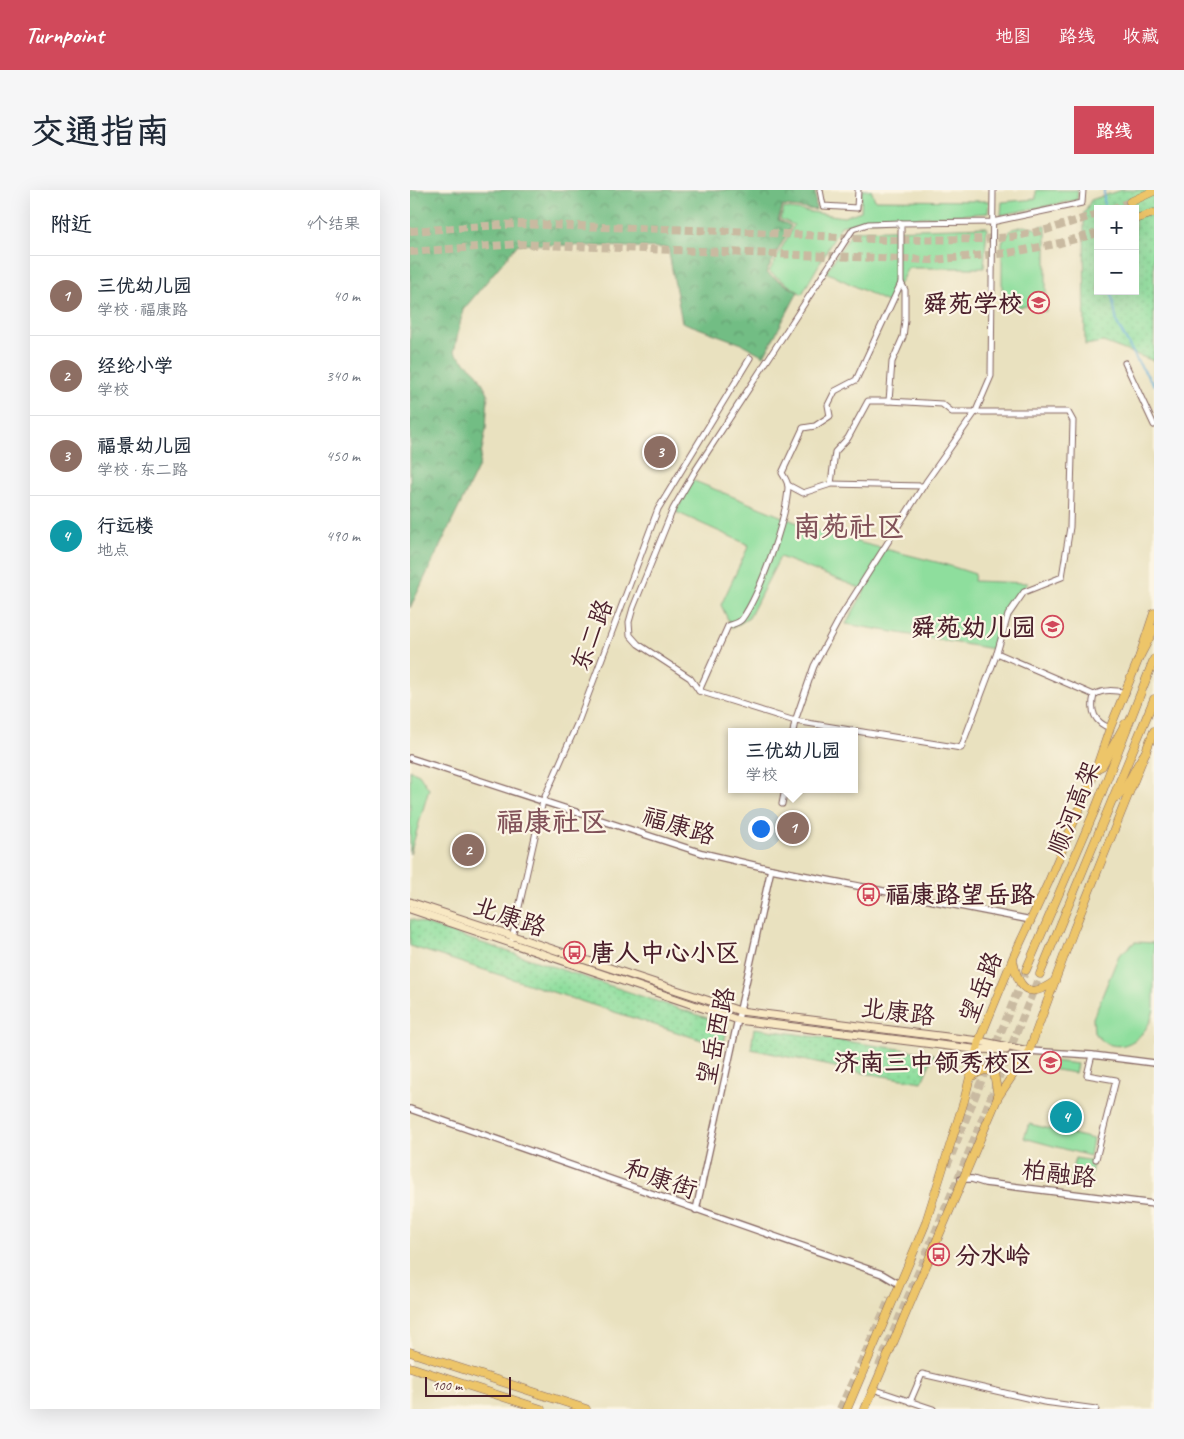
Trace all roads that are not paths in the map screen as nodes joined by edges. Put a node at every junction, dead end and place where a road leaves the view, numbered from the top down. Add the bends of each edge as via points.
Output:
1 (820, 190) edge
2 (858, 190) edge
3 (993, 190) edge
4 (1083, 190) edge
5 (1154, 191) edge
6 (1130, 202) tunnel mouth
7 (1154, 212) edge
8 (1139, 218) edge
9 (992, 222) junction
10 (901, 224) junction
11 (901, 283) junction
12 (750, 358) dead end
13 (1125, 363) dead end
14 (889, 402) junction
15 (976, 411) junction
16 (1154, 424) edge
17 (831, 484) junction
18 (788, 485) junction
19 (923, 486) junction
20 (1154, 613) edge
21 (1154, 629) edge
22 (997, 652) junction
23 (1139, 658) junction
24 (1154, 658) edge
25 (699, 691) junction
26 (1126, 693) junction
27 (1094, 695) junction
28 (1154, 698) edge
29 (795, 721) junction
30 (1129, 722) junction
31 (794, 728) edge
32 (838, 728) edge
33 (1110, 728) junction
34 (858, 731) edge
35 (1154, 731) edge
36 (1146, 752) junction
37 (410, 758) edge
38 (1096, 769) junction
39 (784, 793) edge
40 (1113, 799) junction
41 (543, 801) junction
42 (782, 804) dead end
43 (771, 869) junction
44 (410, 902) edge
45 (410, 909) edge
46 (1031, 920) junction
47 (511, 941) junction
48 (1013, 958) junction
49 (1026, 970) tunnel mouth
50 (1040, 974) tunnel mouth
51 (1055, 981) junction
52 (740, 1012) junction
53 (738, 1020) junction
54 (978, 1045) junction
55 (1029, 1051) junction
56 (1092, 1055) junction
57 (1154, 1063) edge
58 (971, 1078) junction
59 (998, 1097) junction
60 (410, 1109) edge
61 (1096, 1159) dead end
62 (961, 1179) junction
63 (1154, 1204) edge
64 (696, 1210) junction
65 (899, 1284) junction
66 (410, 1352) edge
67 (410, 1367) edge
68 (874, 1389) junction
69 (910, 1402) junction
70 (541, 1409) edge
71 (586, 1409) edge
72 (847, 1409) edge
73 (865, 1409) edge
74 (933, 1409) edge
75 (1096, 1409) edge

1 - 2 street via 823,206 857,208
3 - 9 street
4 - 9 street via 1082,203
5 - 6 main road
7 - 8 main road
9 - 10 street
9 - 15 street via 991,376
10 - 11 street
10 - 25 street via 868,224 853,229 694,471 673,509 633,608 630,635 638,644 690,678
11 - 14 street via 906,290 905,320 903,337 892,362
11 - 18 street via 856,380 836,391 828,405 830,416 815,426 802,428 782,473
12 - 41 street, 东二路 via 658,509 578,722
13 - 16 street
14 - 15 street via 942,404 952,412
14 - 17 street via 868,402 848,438 835,452
15 - 19 street
15 - 22 street via 1068,412 1073,421 1070,527 1062,577 1024,592 1008,615
17 - 18 street via 803,493
17 - 19 street
18 - 25 street via 786,503 755,597 740,621 728,626
19 - 29 street via 841,616 814,666
20 - 23 main road, 望岳路
21 - 23 main road
22 - 27 street
22 - 34 street via 961,748
23 - 26 main road, 望岳路
24 - 30 main road, 顺河高架
25 - 29 street
26 - 27 street via 1110,690
26 - 33 main road, 望岳路
27 - 33 street via 1091,705 1095,718
28 - 40 main road, 顺河高架
29 - 31 street
29 - 32 street
30 - 38 main road via 1122,726 1102,766
30 - 49 main road, 顺河高架
33 - 38 main road, 望岳路
35 - 36 main road
36 - 40 main road via 1136,764 1121,795
36 - 51 main road
37 - 41 street, 福康路
38 - 46 main road, 望岳路
39 - 42 street
40 - 50 main road, 顺河高架
41 - 43 street, 福康路 via 702,853
41 - 47 street, 东二路
43 - 46 street, 福康路
43 - 52 street, 望岳西路
44 - 47 main road, 北康路
45 - 47 main road, 北康路
46 - 48 main road, 望岳路
47 - 52 main road, 北康路
47 - 53 main road, 北康路
48 - 51 main road via 1016,978 1021,986 1038,990
48 - 54 main road, 望岳路
51 - 55 main road
52 - 53 street, 望岳西路
52 - 54 main road, 北康路
53 - 54 main road, 北康路
53 - 64 street, 望岳西路
54 - 55 main road, 北康路
54 - 58 main road, 望岳路
55 - 56 street
55 - 59 main road
56 - 57 street
56 - 61 street via 1087,1075 1116,1080
58 - 59 main road via 980,1071 990,1070 994,1073
58 - 65 main road, 望岳路 via 925,1225
59 - 62 main road
60 - 64 street, 和康街
62 - 63 street, 柏融路
62 - 68 main road
64 - 65 street, 和康街 via 882,1274
65 - 72 main road, 望岳路
66 - 71 main road
67 - 70 main road
68 - 69 street
68 - 73 main road
69 - 74 street
69 - 75 street via 922,1374 1044,1402

